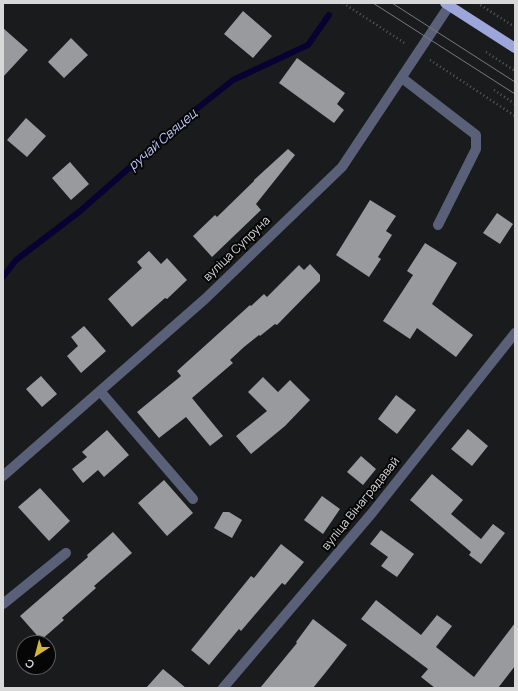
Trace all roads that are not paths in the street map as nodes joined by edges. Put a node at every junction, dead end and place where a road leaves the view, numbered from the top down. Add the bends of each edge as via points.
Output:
1 (447, 4) edge
2 (515, 48) edge
3 (402, 78) junction
4 (438, 225) dead end
5 (515, 333) edge
6 (100, 390) junction
7 (3, 476) edge
8 (193, 499) dead end
9 (66, 553) dead end
10 (3, 604) edge
11 (223, 688) edge

1 - 2 main road
1 - 3 street, вуліца Супруна
3 - 4 street via 476,135 476,149
3 - 6 street, вуліца Супруна via 342,167 205,298
5 - 11 street, вуліца Вінаградавай via 372,513
6 - 7 street, вуліца Супруна
6 - 8 street
9 - 10 street

